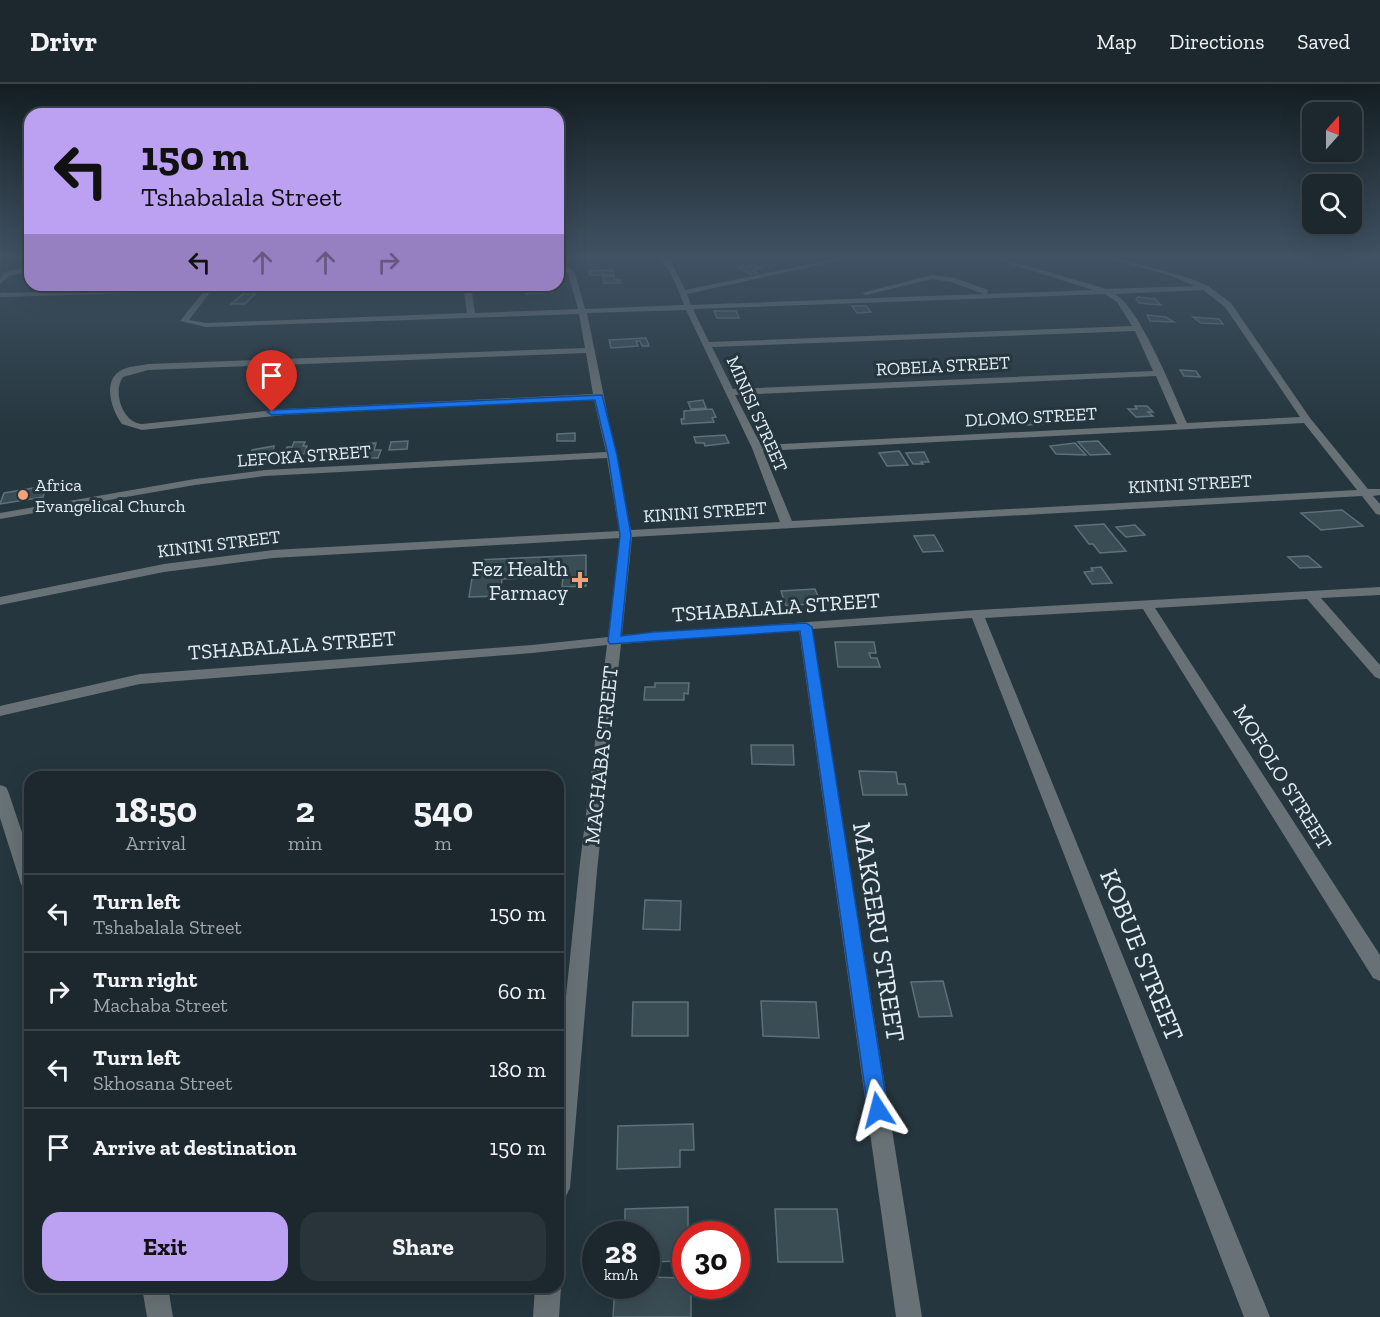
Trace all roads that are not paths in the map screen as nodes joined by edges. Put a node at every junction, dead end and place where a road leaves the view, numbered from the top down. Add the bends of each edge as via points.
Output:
1 (189, 315) edge
2 (471, 315) joint
3 (481, 315) edge
4 (583, 315) edge
5 (692, 315) edge
6 (1129, 315) edge
7 (1235, 315) edge
8 (1138, 328) junction
9 (708, 345) junction
10 (589, 350) junction
11 (1158, 373) junction
12 (729, 392) junction
13 (598, 397) junction
14 (1307, 420) junction
15 (1183, 425) junction
16 (757, 448) junction
17 (612, 455) junction
18 (1380, 492) edge
19 (1366, 493) junction
20 (1380, 512) edge
21 (0, 516) edge
22 (787, 524) junction
23 (626, 535) junction
24 (1380, 591) edge
25 (1310, 594) junction
26 (0, 601) edge
27 (1147, 605) junction
28 (977, 614) junction
29 (806, 627) junction
30 (614, 641) junction
31 (1380, 674) edge
32 (0, 711) edge
33 (0, 791) edge
34 (24, 865) edge
35 (1380, 972) edge
36 (564, 1125) edge
37 (156, 1293) edge
38 (548, 1293) edge
39 (160, 1317) edge
40 (546, 1317) edge
41 (909, 1317) edge
42 (1257, 1317) edge

1 - 2 street via 184,321 206,325
2 - 3 street
4 - 10 street, MACHABA STREET
5 - 9 street, MINISI STREET
6 - 8 street
7 - 14 street
8 - 9 street
8 - 11 street
9 - 12 street, MINISI STREET
10 - 13 street, MACHABA STREET
10 - 13 street via 148,367 118,376 114,389 122,418 134,427 267,413
11 - 12 street, ROBELA STREET
11 - 15 street
12 - 16 street, MINISI STREET
13 - 17 street, MACHABA STREET
14 - 15 street, DLOMO STREET
14 - 19 street
15 - 16 street, DLOMO STREET
16 - 22 street, MINISI STREET
17 - 21 street, LEFOKA STREET via 265,473
17 - 23 street, MACHABA STREET
18 - 19 street, KININI STREET
19 - 20 street
19 - 22 street, KININI STREET
22 - 23 street, KININI STREET
23 - 26 street, KININI STREET via 273,554 164,568
23 - 30 street, MACHABA STREET
24 - 25 street, TSHABALALA STREET
25 - 27 street, TSHABALALA STREET
25 - 31 street
27 - 28 street, TSHABALALA STREET
27 - 35 street, MOFOLO STREET
28 - 29 street, TSHABALALA STREET
28 - 42 street, KOBUE STREET
29 - 30 street, TSHABALALA STREET
29 - 41 street, MAKGERU STREET
30 - 32 street, TSHABALALA STREET via 175,675 140,679
30 - 36 street, MACHABA STREET
33 - 34 street
37 - 39 street
38 - 40 street

